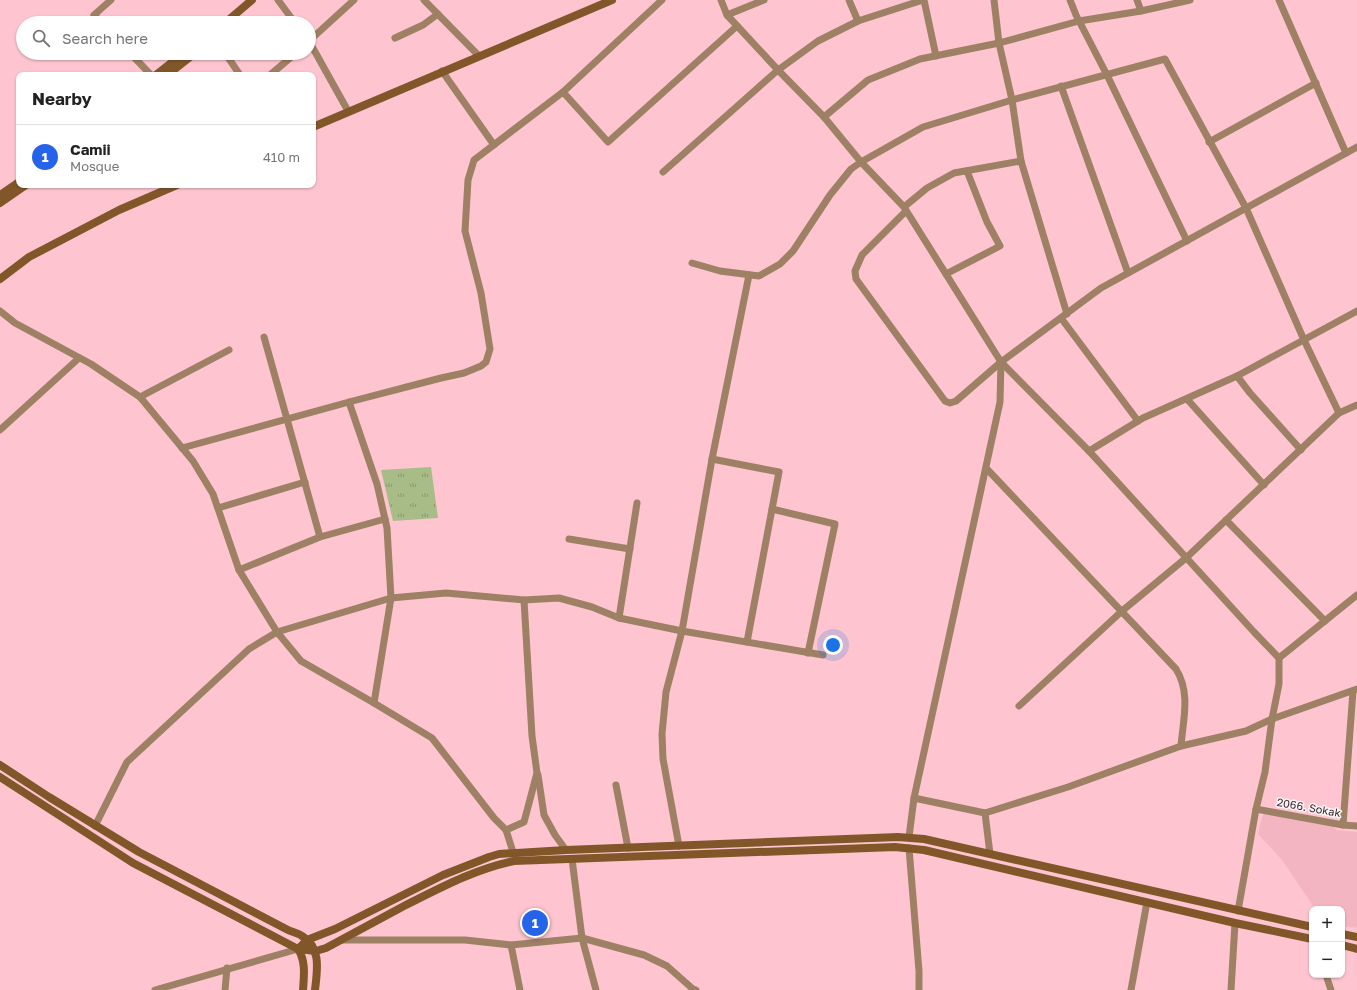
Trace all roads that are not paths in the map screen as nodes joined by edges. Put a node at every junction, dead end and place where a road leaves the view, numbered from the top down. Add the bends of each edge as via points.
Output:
1 (111, 0) edge
2 (252, 0) edge
3 (278, 0) edge
4 (354, 0) edge
5 (424, 0) edge
6 (612, 0) edge
7 (662, 0) edge
8 (721, 0) edge
9 (764, 0) edge
10 (849, 0) edge
11 (924, 0) edge
12 (994, 0) edge
13 (1070, 0) edge
14 (1137, 0) edge
15 (1190, 0) edge
16 (1279, 0) edge
17 (1141, 11) junction
18 (438, 14) junction
19 (728, 15) junction
20 (95, 16) edge
21 (233, 16) edge
22 (290, 16) edge
23 (858, 21) junction
24 (1079, 22) junction
25 (737, 26) junction
26 (316, 35) edge
27 (395, 38) dead end
28 (999, 43) junction
29 (316, 54) edge
30 (479, 56) junction
31 (936, 56) junction
32 (137, 60) edge
33 (175, 60) edge
34 (186, 60) edge
35 (230, 60) edge
36 (288, 60) edge
37 (778, 70) junction
38 (442, 71) junction
39 (148, 72) edge
40 (160, 72) edge
41 (172, 72) edge
42 (238, 72) edge
43 (274, 72) edge
44 (1107, 74) junction
45 (1316, 82) junction
46 (1061, 86) junction
47 (564, 92) junction
48 (1012, 100) junction
49 (348, 111) junction
50 (824, 117) junction
51 (316, 125) edge
52 (1209, 142) junction
53 (494, 146) junction
54 (1357, 147) edge
55 (1346, 153) junction
56 (1021, 161) junction
57 (861, 162) junction
58 (967, 171) junction
59 (663, 172) dead end
60 (16, 184) edge
61 (22, 188) edge
62 (170, 188) edge
63 (0, 195) edge
64 (0, 203) edge
65 (1246, 208) junction
66 (905, 209) junction
67 (1187, 241) junction
68 (692, 263) dead end
69 (1128, 273) junction
70 (946, 274) junction
71 (749, 275) junction
72 (0, 279) edge
73 (0, 311) edge
74 (1357, 311) edge
75 (1064, 316) junction
76 (264, 337) dead end
77 (1304, 340) junction
78 (229, 350) dead end
79 (79, 358) junction
80 (1001, 362) junction
81 (1237, 376) junction
82 (140, 397) junction
83 (1187, 399) junction
84 (349, 402) junction
85 (1357, 404) edge
86 (1339, 413) junction
87 (287, 419) junction
88 (1138, 421) junction
89 (0, 430) edge
90 (182, 448) junction
91 (1301, 450) junction
92 (1089, 451) junction
93 (712, 459) junction
94 (986, 468) junction
95 (305, 482) junction
96 (1264, 484) junction
97 (637, 503) dead end
98 (218, 508) junction
99 (772, 509) junction
100 (385, 519) junction
101 (1226, 520) junction
102 (320, 537) junction
103 (569, 539) dead end
104 (630, 549) junction
105 (1186, 558) junction
106 (239, 570) junction
107 (1357, 595) edge
108 (391, 598) junction
109 (524, 600) junction
110 (1122, 611) junction
111 (619, 618) junction
112 (1325, 621) junction
113 (682, 631) junction
114 (277, 632) junction
115 (747, 642) junction
116 (808, 653) junction
117 (823, 656) dead end
118 (1279, 658) junction
119 (1355, 690) edge
120 (374, 703) junction
121 (1019, 706) dead end
122 (1272, 719) junction
123 (1181, 746) junction
124 (0, 765) edge
125 (537, 773) junction
126 (0, 777) edge
127 (616, 785) dead end
128 (914, 798) junction
129 (1256, 809) junction
130 (985, 813) junction
131 (1343, 825) junction
132 (95, 826) junction
133 (1357, 826) edge
134 (506, 830) junction
135 (909, 837) junction
136 (679, 846) junction
137 (628, 848) junction
138 (909, 848) junction
139 (566, 850) junction
140 (513, 852) junction
141 (990, 854) junction
142 (572, 859) junction
143 (1147, 902) junction
144 (1238, 911) junction
145 (1235, 923) junction
146 (1309, 926) edge
147 (1345, 935) edge
148 (1357, 937) edge
149 (582, 938) junction
150 (1309, 938) edge
151 (307, 940) junction
152 (341, 940) junction
153 (511, 945) junction
154 (1345, 946) edge
155 (298, 949) junction
156 (1357, 949) edge
157 (316, 951) junction
158 (226, 968) junction
159 (1327, 978) edge
160 (155, 990) edge
161 (225, 990) edge
162 (303, 990) edge
163 (315, 990) edge
164 (520, 990) edge
165 (596, 990) edge
166 (694, 990) edge
167 (919, 990) edge
168 (1133, 990) edge
169 (1231, 990) edge
170 (1331, 990) edge

1 - 20 street
2 - 21 street
3 - 22 street
4 - 26 street
5 - 18 street
6 - 30 street
7 - 47 street
8 - 19 street
9 - 19 street
10 - 23 street
11 - 23 street
11 - 31 street
12 - 28 street
13 - 24 street
14 - 17 street
15 - 17 street
16 - 45 street
17 - 24 street
18 - 27 street via 423,25
18 - 30 street
19 - 25 street
23 - 37 street via 818,41
24 - 28 street
24 - 44 street
25 - 37 street
25 - 47 street via 608,142
28 - 31 street
28 - 48 street
29 - 49 street
30 - 38 street
31 - 50 street via 920,59 868,80
32 - 39 street
33 - 40 street
34 - 41 street
35 - 42 street
36 - 43 street
37 - 50 street
37 - 59 street
38 - 49 street
38 - 53 street
44 - 46 street
44 - 52 street via 1165,59
44 - 67 street
45 - 52 street
45 - 55 street
46 - 48 street
46 - 69 street
47 - 53 street
48 - 56 street
48 - 57 street via 923,127
49 - 51 street
50 - 57 street
52 - 65 street
53 - 84 street via 474,160 468,180 464,232 481,293 490,349 486,362 464,373
54 - 55 street
55 - 65 street
56 - 58 street
56 - 75 street
57 - 66 street
57 - 71 street via 851,169 830,195 793,251 780,264 759,276
58 - 66 street via 954,173 927,188
58 - 70 street via 987,222 1000,246
60 - 63 street
61 - 64 street
62 - 72 street via 119,210 29,257
65 - 67 street
65 - 77 street
66 - 70 street
66 - 80 street via 862,256 855,271 856,279 945,401 956,401
67 - 69 street
68 - 71 street via 720,271
69 - 75 street via 1101,288
70 - 80 street
71 - 93 street
73 - 79 street via 15,323
74 - 77 street
75 - 80 street
75 - 88 street
76 - 87 street
77 - 81 street
77 - 86 street
78 - 82 street
79 - 82 street
79 - 89 street
80 - 92 street
80 - 94 street via 1000,402
81 - 83 street
81 - 91 street
82 - 90 street
83 - 88 street
83 - 96 street
84 - 87 street
84 - 100 street via 378,484
85 - 86 street
86 - 91 street
87 - 90 street
87 - 95 street
88 - 92 street
90 - 98 street via 213,494
91 - 96 street
92 - 105 street
93 - 99 street via 779,472
93 - 113 street
94 - 110 street
94 - 128 street
95 - 98 street
95 - 102 street
96 - 101 street
97 - 104 street
98 - 106 street
99 - 115 street
99 - 116 street via 835,524
100 - 102 street
100 - 108 street
101 - 105 street
101 - 112 street
102 - 106 street
103 - 104 street
104 - 111 street
105 - 110 street
105 - 118 street
106 - 114 street
107 - 112 street
108 - 109 street via 446,593
108 - 114 street
108 - 120 street
109 - 111 street via 559,598
109 - 125 street via 532,736
110 - 121 street
110 - 123 street via 1173,664 1182,680 1186,700
111 - 113 street
112 - 118 street
113 - 115 street
113 - 136 street via 666,692 662,734 664,768 668,777
114 - 120 street via 301,661
114 - 132 street via 249,649 127,762
115 - 116 street
116 - 117 street
118 - 122 street via 1279,684
119 - 122 street
119 - 131 street
120 - 134 street via 432,738
122 - 123 street via 1246,731
122 - 129 street via 1265,772
123 - 130 street via 1068,787
124 - 132 street
125 - 134 street via 524,822
125 - 139 street via 544,815
126 - 155 street via 133,863
127 - 137 street
128 - 130 street
128 - 135 street
129 - 131 street, 2066. Sokak
129 - 144 street
130 - 141 street
131 - 133 street, 2066. Sokak
132 - 151 street via 138,852
134 - 140 street
135 - 136 street
135 - 138 street
135 - 141 street
136 - 137 street
137 - 139 street
138 - 142 street
138 - 143 street
138 - 167 street
139 - 140 street
139 - 142 street
140 - 151 street via 489,857 443,875 335,929
141 - 144 street
142 - 149 street
142 - 152 street via 514,861 479,870 442,886
143 - 145 street
143 - 168 street
144 - 145 street
144 - 146 street
145 - 150 street
145 - 169 street
147 - 148 street
149 - 153 street
149 - 165 street
149 - 166 street via 644,955 667,966
151 - 155 street
151 - 157 street
152 - 153 street via 465,940
152 - 157 street
153 - 164 street
154 - 156 street
155 - 157 street
155 - 158 street
155 - 162 street via 302,954
157 - 163 street
158 - 160 street
158 - 161 street
159 - 170 street

